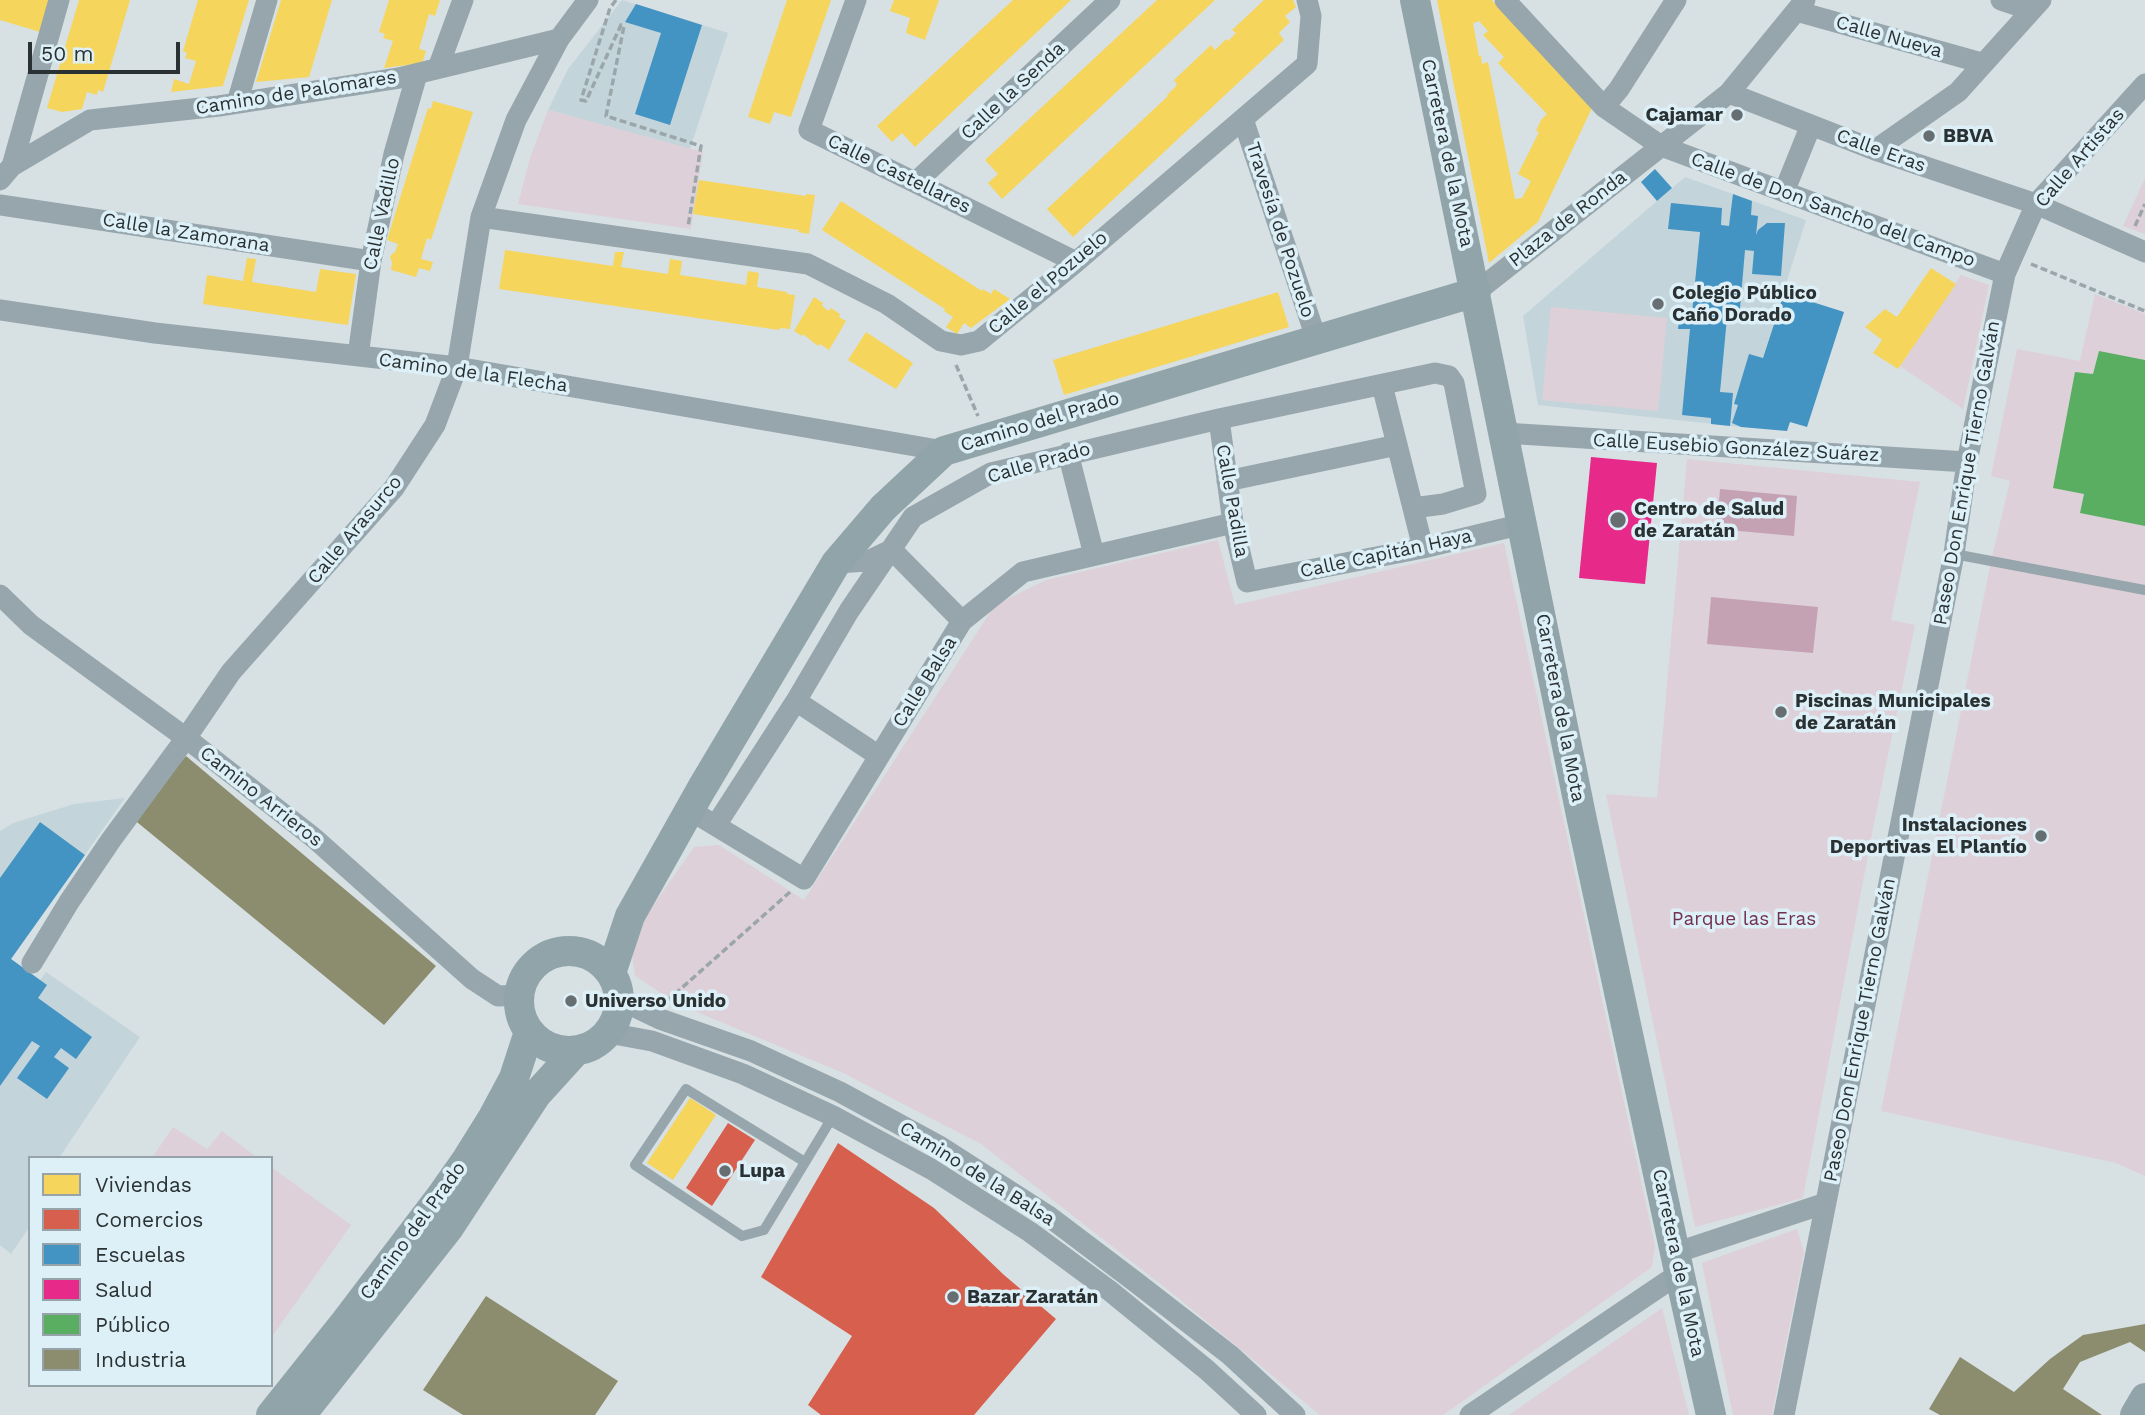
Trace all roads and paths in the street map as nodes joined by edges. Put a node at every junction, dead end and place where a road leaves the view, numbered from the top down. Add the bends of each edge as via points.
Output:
1 (59, 0) edge
2 (267, 0) edge
3 (463, 0) edge
4 (588, 0) edge
5 (616, 0) edge
6 (856, 0) edge
7 (1110, 0) edge
8 (1307, 0) edge
9 (1415, 0) edge
10 (1504, 0) edge
11 (1676, 0) edge
12 (2001, 0) edge
13 (1800, 5) edge
14 (2036, 5) edge
15 (559, 39) junction
16 (1982, 64) junction
17 (428, 71) junction
18 (2145, 84) edge
19 (1729, 93) junction
20 (237, 103) junction
21 (1604, 107) junction
22 (1243, 119) junction
23 (1811, 125) junction
24 (1661, 146) junction
25 (1875, 150) junction
26 (6, 173) edge
27 (916, 181) junction
28 (1784, 192) junction
29 (2036, 204) junction
30 (0, 205) edge
31 (481, 217) junction
32 (685, 246) junction
33 (2145, 251) edge
34 (371, 261) junction
35 (1076, 262) junction
36 (2009, 265) junction
37 (1476, 292) junction
38 (0, 310) edge
39 (2145, 311) edge
40 (1317, 341) junction
41 (961, 345) junction
42 (358, 356) junction
43 (457, 368) junction
44 (1382, 385) junction
45 (1219, 419) junction
46 (1504, 433) junction
47 (988, 437) junction
48 (1397, 445) junction
49 (944, 451) junction
50 (1068, 453) junction
51 (1967, 462) junction
52 (1227, 481) junction
53 (883, 508) junction
54 (1413, 508) junction
55 (1233, 523) junction
56 (1523, 524) junction
57 (1423, 548) junction
58 (892, 550) junction
59 (1954, 554) junction
60 (1094, 555) junction
61 (836, 563) junction
62 (1247, 582) joint
63 (2145, 590) edge
64 (0, 595) edge
65 (962, 621) junction
66 (796, 701) junction
67 (186, 738) junction
68 (878, 756) junction
69 (703, 818) junction
70 (804, 879) junction
71 (630, 916) junction
72 (583, 952) junction
73 (32, 963) dead end
74 (615, 986) junction
75 (519, 995) junction
76 (667, 1002) dead end
77 (529, 1032) junction
78 (608, 1033) junction
79 (576, 1051) junction
80 (833, 1116) junction
81 (805, 1162) junction
82 (1826, 1203) junction
83 (1677, 1265) junction
84 (2145, 1398) edge
85 (271, 1415) edge
86 (301, 1415) edge
87 (1256, 1415) edge
88 (1295, 1415) edge
89 (1470, 1415) edge
90 (1712, 1415) edge
91 (1784, 1415) edge
92 (2135, 1415) edge

1 - 26 street
2 - 20 street
3 - 17 street, Calle Vadillo
4 - 15 street
5 - 32 path via 581,100 586,102 624,26 606,116 701,146
6 - 27 street, Calle Castellares via 809,130
7 - 27 street, Calle la Senda
8 - 22 street, Calle el Pozuelo via 1311,16 1307,64
9 - 37 main road, Carretera de la Mota
10 - 21 street, Calle de Don Sancho del Campo
11 - 21 street
12 - 14 street
13 - 16 street, Calle Nueva
13 - 19 street, Calle Nueva
14 - 16 street
15 - 17 street, Camino de Palomares
15 - 31 street, Calle Arasurco via 516,120
16 - 25 street via 1958,92
17 - 20 street, Camino de Palomares
17 - 34 street, Calle Vadillo via 394,154
18 - 29 street, Calle Artistas
19 - 23 street, Calle Eras
19 - 24 street, Calle Nueva
20 - 26 street, Camino de Palomares via 90,120
21 - 24 street, Calle de Don Sancho del Campo
22 - 35 street, Calle el Pozuelo
22 - 40 street, Travesía de Pozuelo
23 - 25 street, Calle Eras
23 - 28 street
24 - 28 street, Calle de Don Sancho del Campo
24 - 37 street, Plaza de Ronda
25 - 29 street, Calle Eras
27 - 35 street, Calle Castellares
28 - 36 street, Calle de Don Sancho del Campo
29 - 33 street, Calle Eras
29 - 36 street, Calle Artistas
30 - 34 street, Calle la Zamorana
31 - 32 street
31 - 43 street, Calle Arasurco
32 - 41 street via 808,264 887,304 941,341
34 - 42 street, Calle Vadillo
35 - 41 street, Calle el Pozuelo via 979,341
36 - 39 path
36 - 51 street, Paseo Don Enrique Tierno Galván
37 - 40 main road, Camino del Prado
37 - 46 main road, Carretera de la Mota
38 - 42 street, Camino de la Flecha
40 - 47 main road, Camino del Prado
41 - 47 path via 955,362
42 - 43 street, Camino de la Flecha
43 - 49 street, Camino de la Flecha
43 - 67 street, Calle Arasurco via 435,425 394,488 231,672
44 - 45 street, Calle Prado
44 - 48 street
44 - 54 street, Calle Prado via 1435,373 1449,376 1454,383 1476,494
45 - 50 street, Calle Prado
45 - 52 street, Calle Padilla
46 - 51 street, Calle Eusebio González Suárez
46 - 56 main road, Carretera de la Mota
47 - 49 main road, Camino del Prado
48 - 52 street
48 - 54 street
49 - 53 main road, Camino del Prado
50 - 58 street, Calle Prado via 991,473 914,517
50 - 60 street
51 - 59 street, Paseo Don Enrique Tierno Galván
52 - 55 street, Calle Padilla
53 - 58 street via 894,527
53 - 61 main road, Camino del Prado
54 - 57 street
55 - 60 street, Calle Balsa
55 - 62 street, Calle Padilla
56 - 57 street, Calle Capitán Haya
56 - 83 main road, Carretera de la Mota
57 - 62 street, Calle Capitán Haya
58 - 61 street via 868,561
58 - 65 street
58 - 66 street, Calle Prado via 849,611
59 - 63 lane
59 - 82 street, Paseo Don Enrique Tierno Galván
60 - 65 street, Calle Balsa via 1023,572
61 - 69 main road, Camino del Prado
64 - 67 street, Camino Arrieros via 31,625
65 - 68 street, Calle Balsa
66 - 68 street
66 - 69 street, Calle Prado
67 - 73 street, Calle Arasurco via 111,840
67 - 75 street, Camino Arrieros via 314,838 472,979 498,996
68 - 70 street, Calle Balsa
69 - 70 street
69 - 71 main road, Camino del Prado
70 - 76 path
71 - 72 main road, Camino del Prado
71 - 74 main road, Camino del Prado
72 - 74 main road via 604,964
72 - 75 main road via 554,952 541,959 522,981
74 - 78 main road via 618,1011
74 - 88 street, Camino de la Balsa via 660,1019 751,1051 941,1147 1047,1215 1133,1280 1230,1355
75 - 77 main road via 521,1018
77 - 79 main road via 550,1048
77 - 85 main road, Camino del Prado via 514,1078 460,1168
78 - 79 main road
78 - 80 street, Camino de la Balsa via 652,1041 743,1074
79 - 86 main road, Camino del Prado via 536,1095 448,1229
80 - 81 lane
80 - 87 street, Camino de la Balsa via 931,1169 1030,1232 1186,1352
81 - 81 lane via 686,1089 635,1165 742,1236 764,1230
82 - 83 street
82 - 91 street, Paseo Don Enrique Tierno Galván
83 - 89 street via 1668,1281
83 - 90 main road, Carretera de la Mota
84 - 92 main road

